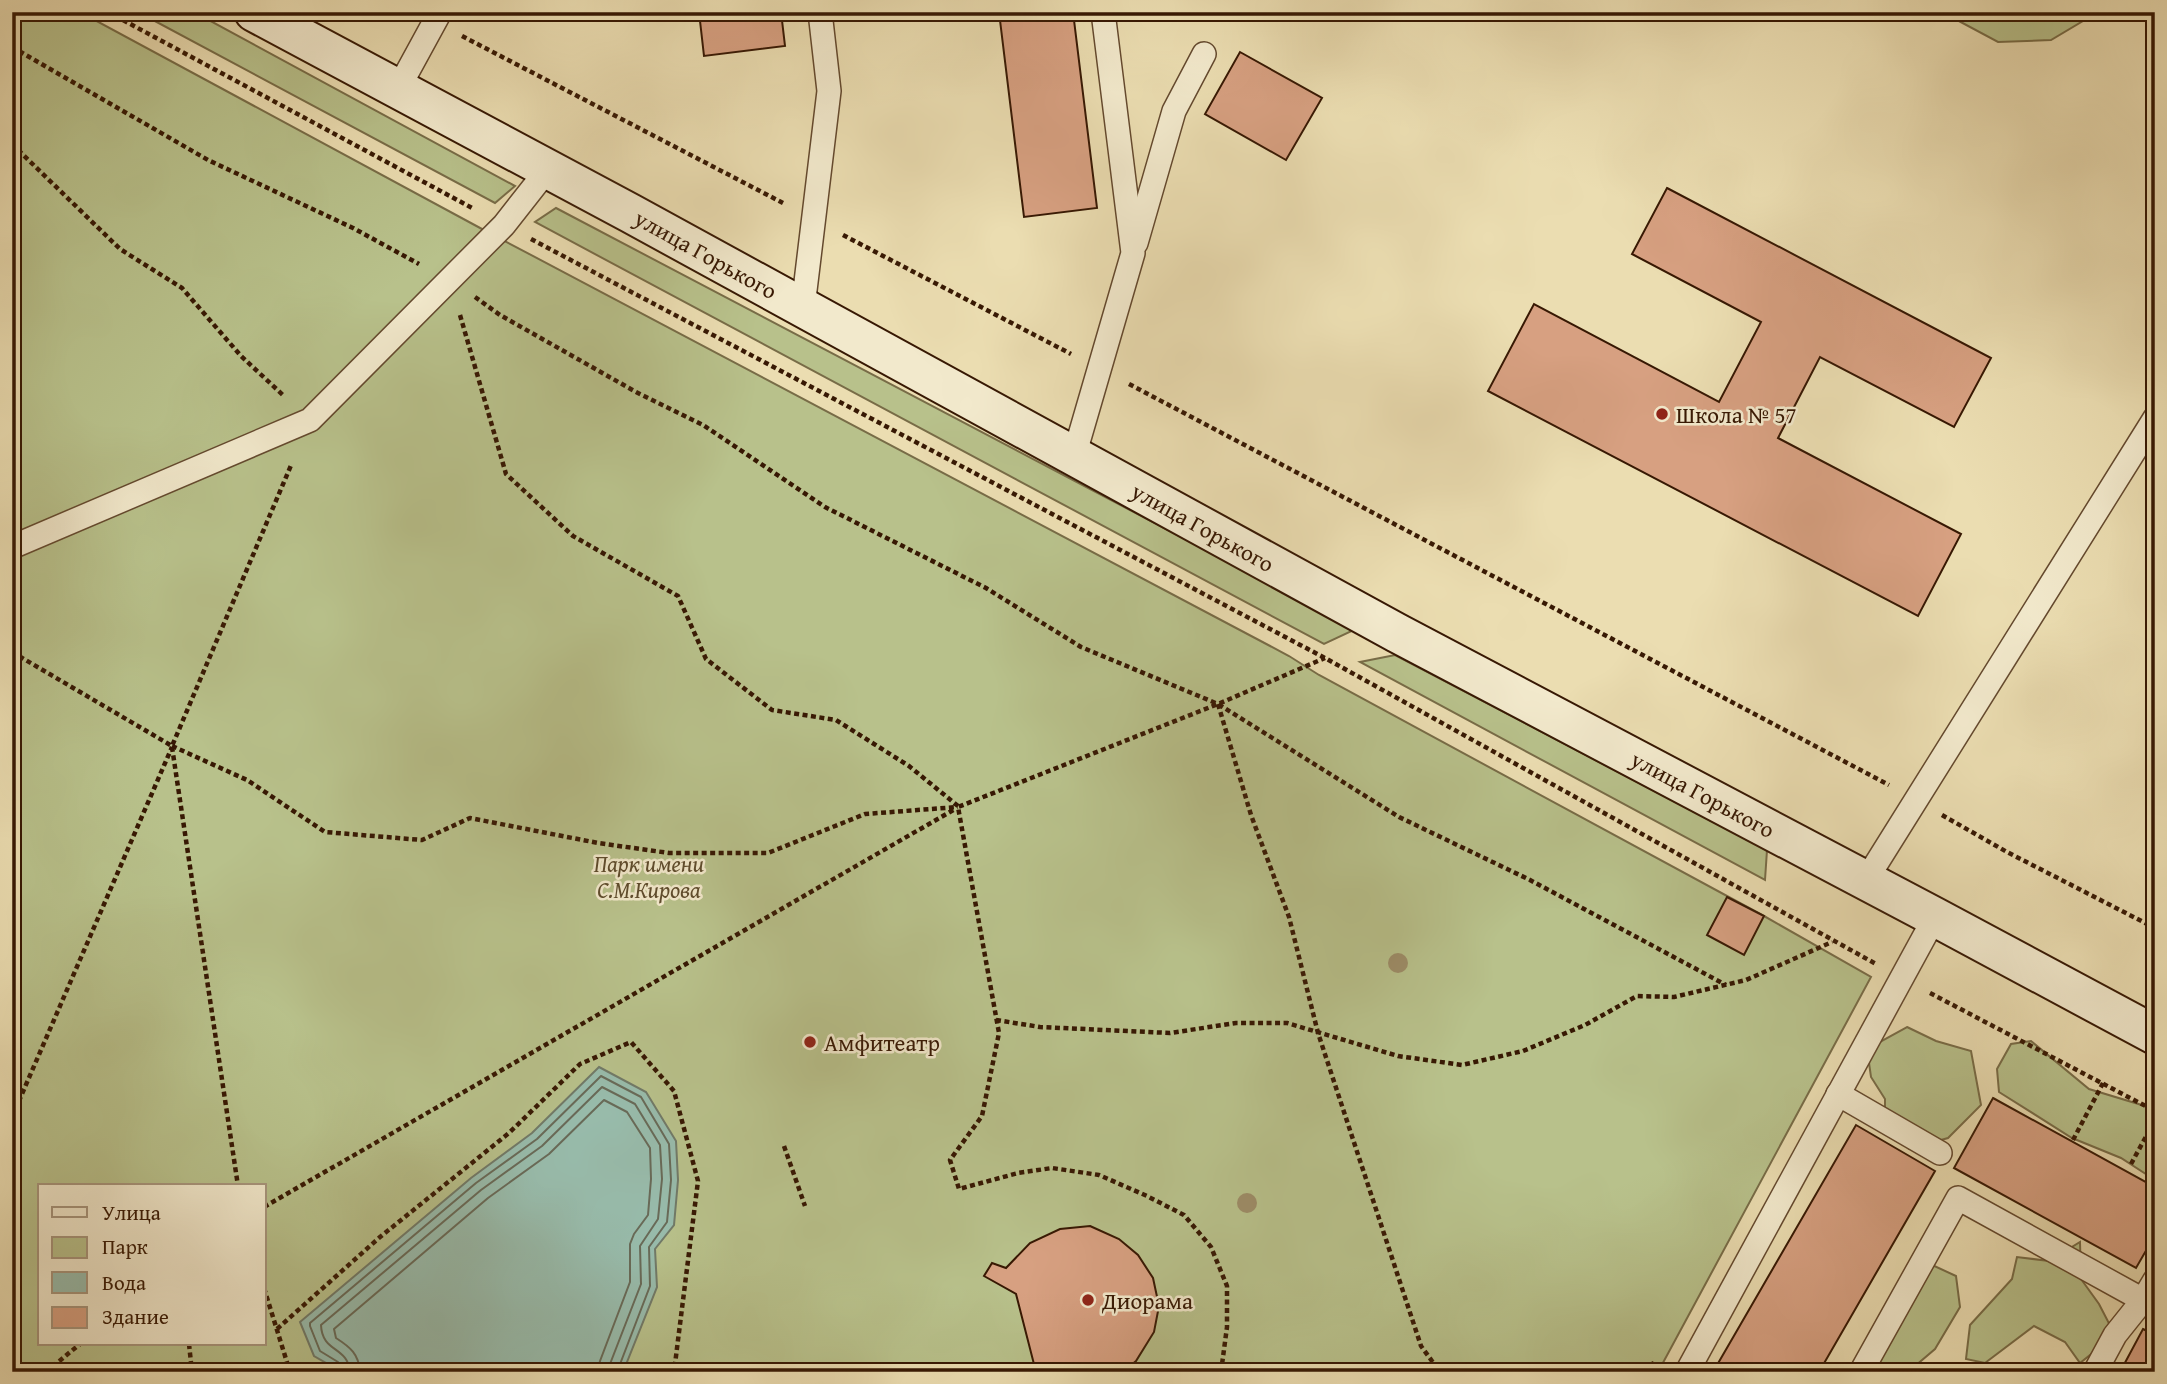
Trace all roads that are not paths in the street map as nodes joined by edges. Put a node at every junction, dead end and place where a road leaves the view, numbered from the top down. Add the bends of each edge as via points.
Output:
1 (254, 12) edge
2 (440, 12) edge
3 (820, 12) edge
4 (1103, 12) edge
5 (1204, 54) dead end
6 (398, 89) junction
7 (548, 169) junction
8 (1133, 253) junction
9 (803, 307) junction
10 (2155, 418) edge
11 (1074, 456) junction
12 (12, 547) edge
13 (1866, 880) junction
14 (1935, 917) junction
15 (2155, 1035) edge
16 (1838, 1094) junction
17 (1940, 1153) dead end
18 (2155, 1280) edge
19 (2149, 1303) edge
20 (1687, 1372) edge
21 (1861, 1372) edge
22 (2095, 1372) edge

1 - 6 street, улица Горького
2 - 6 lane
3 - 9 lane via 829,90
4 - 8 lane
5 - 8 lane via 1174,111
6 - 7 street, улица Горького
7 - 9 street, улица Горького
7 - 12 lane via 504,225 310,420
8 - 11 lane
9 - 11 street, улица Горького
10 - 13 lane
11 - 13 street, улица Горького via 1397,634
13 - 14 street, улица Горького
14 - 15 street, улица Горького
14 - 16 lane
16 - 17 lane
16 - 20 lane
18 - 19 lane
19 - 21 lane via 1958,1198
19 - 22 lane via 2115,1335

